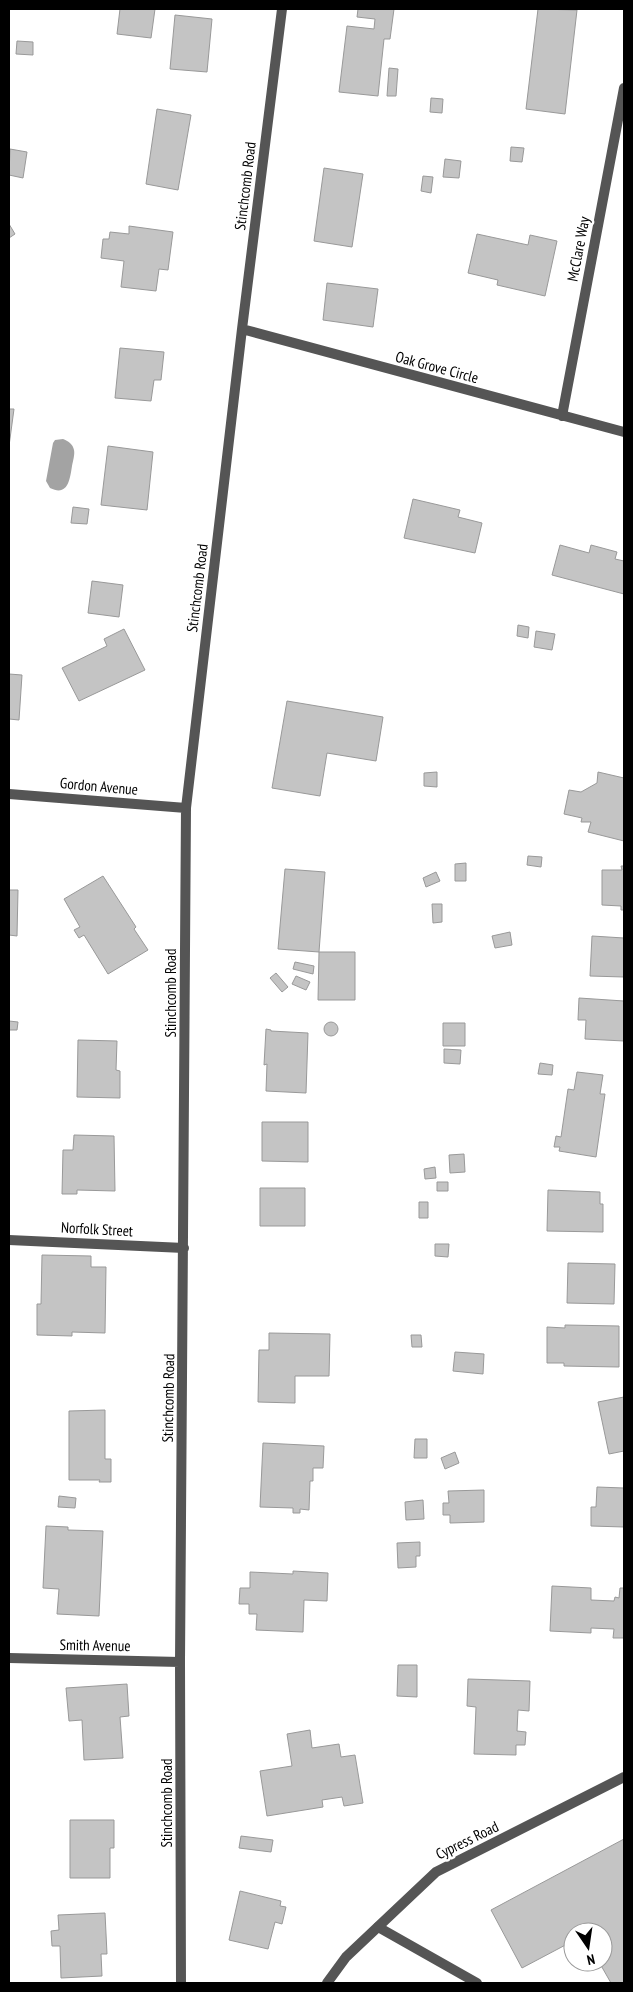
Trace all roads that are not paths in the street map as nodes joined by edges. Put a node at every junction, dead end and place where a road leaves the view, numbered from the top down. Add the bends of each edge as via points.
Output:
1 (282, 9) edge
2 (624, 88) edge
3 (242, 330) junction
4 (562, 416) junction
5 (624, 432) edge
6 (9, 794) edge
7 (186, 808) junction
8 (9, 1240) edge
9 (184, 1248) junction
10 (9, 1658) edge
11 (180, 1662) junction
12 (624, 1778) edge
13 (378, 1927) junction
14 (181, 1983) edge
15 (327, 1983) edge
16 (477, 1983) edge

1 - 3 street, Stinchcomb Road
2 - 4 street, McClare Way
3 - 4 street, Oak Grove Circle
3 - 7 street, Stinchcomb Road
4 - 5 street, Oak Grove Circle
6 - 7 street, Gordon Avenue
7 - 9 street, Stinchcomb Road
8 - 9 street, Norfolk Street
9 - 11 street, Stinchcomb Road
10 - 11 street, Smith Avenue
11 - 14 street, Stinchcomb Road
12 - 13 street, Cypress Road via 436,1872
13 - 15 street, Cypress Road via 346,1957
13 - 16 street

